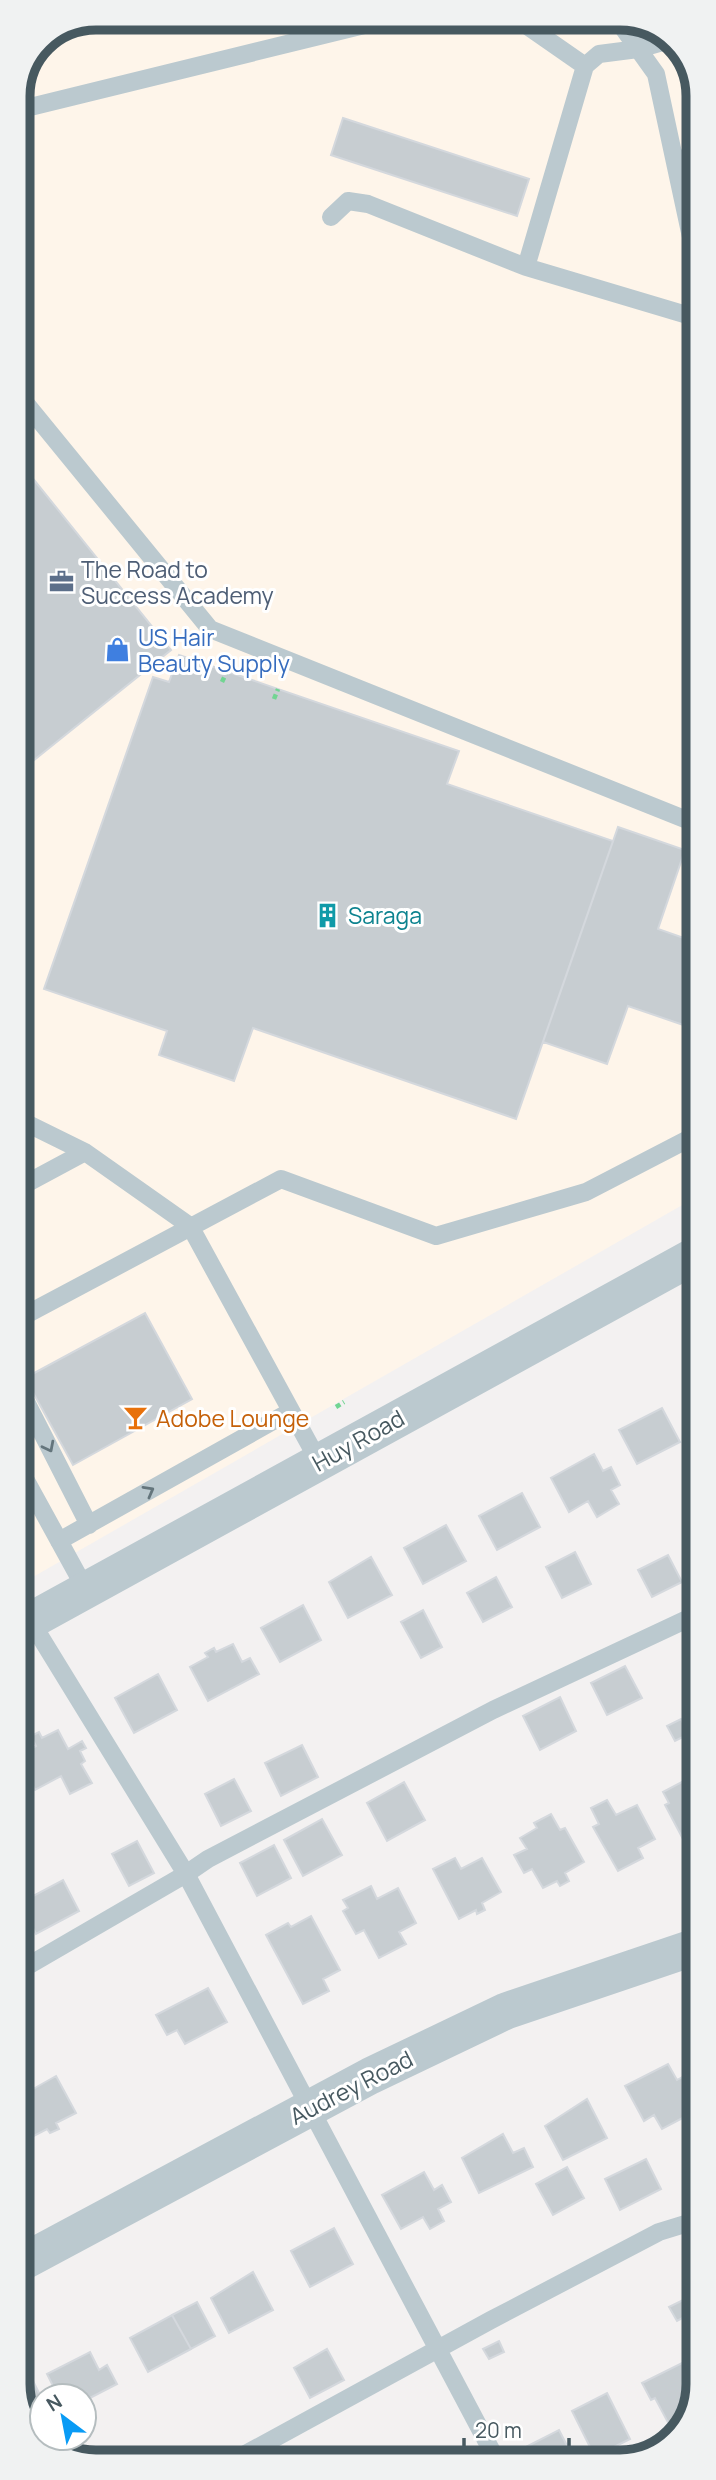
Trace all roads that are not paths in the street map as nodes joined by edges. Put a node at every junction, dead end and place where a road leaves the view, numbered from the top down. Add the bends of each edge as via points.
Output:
1 (344, 30) edge
2 (533, 30) edge
3 (625, 30) edge
4 (659, 43) edge
5 (639, 49) junction
6 (585, 66) junction
7 (30, 107) edge
8 (686, 158) edge
9 (675, 160) junction
10 (686, 212) edge
11 (331, 217) dead end
12 (526, 267) junction
13 (686, 315) edge
14 (30, 409) edge
15 (686, 820) edge
16 (30, 1125) edge
17 (686, 1140) edge
18 (85, 1152) junction
19 (30, 1182) edge
20 (190, 1226) junction
21 (686, 1261) edge
22 (30, 1313) edge
23 (30, 1409) edge
24 (291, 1411) junction
25 (318, 1462) junction
26 (30, 1487) edge
27 (89, 1525) junction
28 (60, 1541) junction
29 (86, 1590) junction
30 (30, 1620) edge
31 (686, 1620) edge
32 (30, 1632) edge
33 (186, 1874) junction
34 (686, 1950) edge
35 (30, 1965) edge
36 (309, 2108) junction
37 (686, 2224) edge
38 (30, 2258) edge
39 (439, 2350) junction
40 (253, 2450) edge
41 (491, 2450) edge

1 - 7 lane
2 - 6 lane
3 - 5 lane
4 - 5 lane
5 - 6 lane via 599,54
5 - 9 lane via 656,74
6 - 12 lane
8 - 9 lane
9 - 10 lane
11 - 12 lane via 348,201 368,204
12 - 13 lane
14 - 15 lane via 210,629
16 - 18 lane
17 - 20 lane via 586,1192 436,1236 281,1180
18 - 19 lane
18 - 20 lane
20 - 22 lane
20 - 24 lane
21 - 25 street, Huy Road
23 -> 27 lane
24 - 25 lane
27 -> 24 lane
25 - 29 street, Huy Road
26 - 28 lane
27 - 28 lane
28 - 29 lane
29 - 30 street, Huy Road
31 - 33 lane via 493,1710 208,1858
32 - 33 lane
33 - 35 lane
33 - 36 lane
34 - 36 street, Audrey Road via 506,2011
36 - 38 street, Audrey Road
36 - 39 lane
37 - 39 lane via 659,2232
39 - 40 lane
39 - 41 lane

